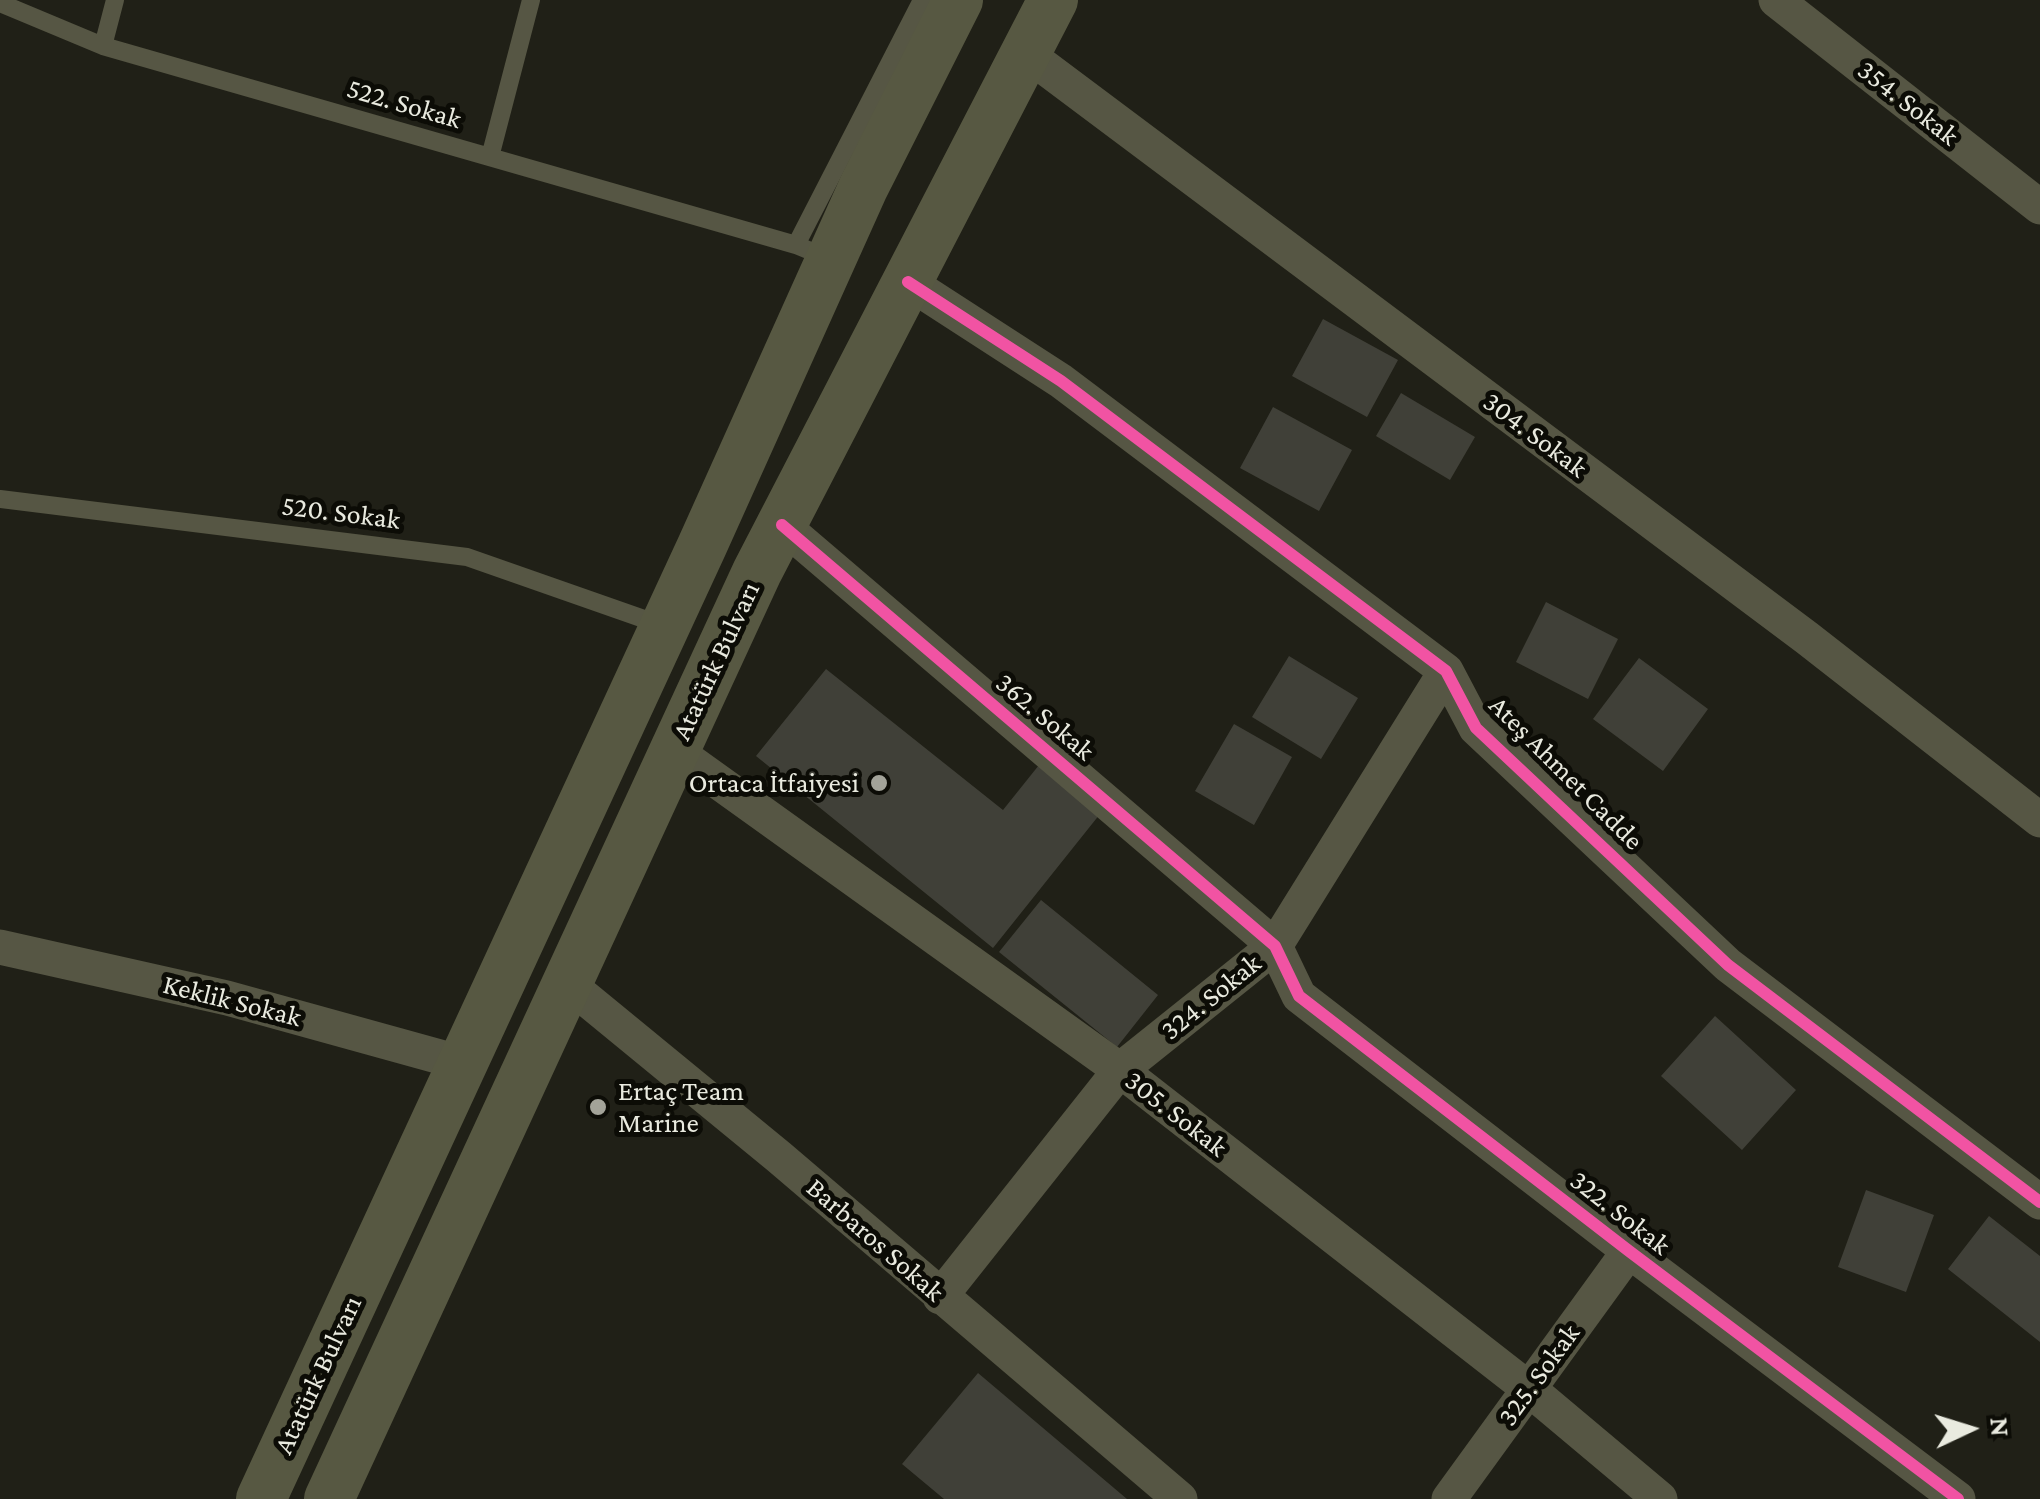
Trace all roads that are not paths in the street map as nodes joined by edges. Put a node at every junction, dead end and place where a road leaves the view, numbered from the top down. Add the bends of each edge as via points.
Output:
1 (115, 0) edge
2 (530, 0) edge
3 (922, 0) edge
4 (958, 0) edge
5 (1053, 0) edge
6 (1776, 0) edge
7 (0, 3) edge
8 (103, 46) junction
9 (1027, 54) junction
10 (490, 157) junction
11 (2040, 207) edge
12 (813, 252) junction
13 (908, 282) junction
14 (0, 499) edge
15 (782, 525) junction
16 (664, 626) junction
17 (1446, 671) junction
18 (674, 750) junction
19 (2040, 820) edge
20 (1275, 946) junction
21 (0, 947) edge
22 (567, 983) junction
23 (462, 1063) junction
24 (1120, 1070) junction
25 (2040, 1202) edge
26 (1628, 1251) junction
27 (940, 1297) junction
28 (1529, 1389) junction
29 (261, 1499) edge
30 (329, 1499) edge
31 (1180, 1499) edge
32 (1450, 1499) edge
33 (1660, 1499) edge
34 (1958, 1499) edge

1 - 8 lane
2 - 10 lane
3 - 12 lane
4 - 12 main road, Atatürk Bulvarı via 862,188
5 - 9 main road, Atatürk Bulvarı
6 - 11 street, 354. Sokak
7 - 8 lane, 522. Sokak
8 - 10 lane, 522. Sokak
9 - 13 main road, Atatürk Bulvarı
9 - 19 street, 304. Sokak
10 - 12 lane, 522. Sokak
12 - 16 main road, Atatürk Bulvarı
13 - 15 main road, Atatürk Bulvarı
13 - 17 street, Ateş Ahmet Cadde via 1061,381
14 - 16 lane, 520. Sokak via 467,557
15 - 18 main road, Atatürk Bulvarı
15 - 20 street, 362. Sokak
16 - 23 main road, Atatürk Bulvarı
17 - 20 street, 324. Sokak
17 - 25 street, Ateş Ahmet Cadde via 1476,728 1728,965
18 - 22 main road, Atatürk Bulvarı
18 - 24 street, 305. Sokak
20 - 24 street, 324. Sokak
20 - 26 street, 322. Sokak via 1299,996
21 - 23 street, Keklik Sokak via 227,998
22 - 27 street, Barbaros Sokak
22 - 30 main road, Atatürk Bulvarı
23 - 29 main road, Atatürk Bulvarı
24 - 27 street, 324. Sokak
24 - 28 street, 305. Sokak
26 - 28 street, 325. Sokak
26 - 34 street, 322. Sokak
27 - 31 street, Barbaros Sokak
28 - 32 street, 325. Sokak
28 - 33 street, 305. Sokak

